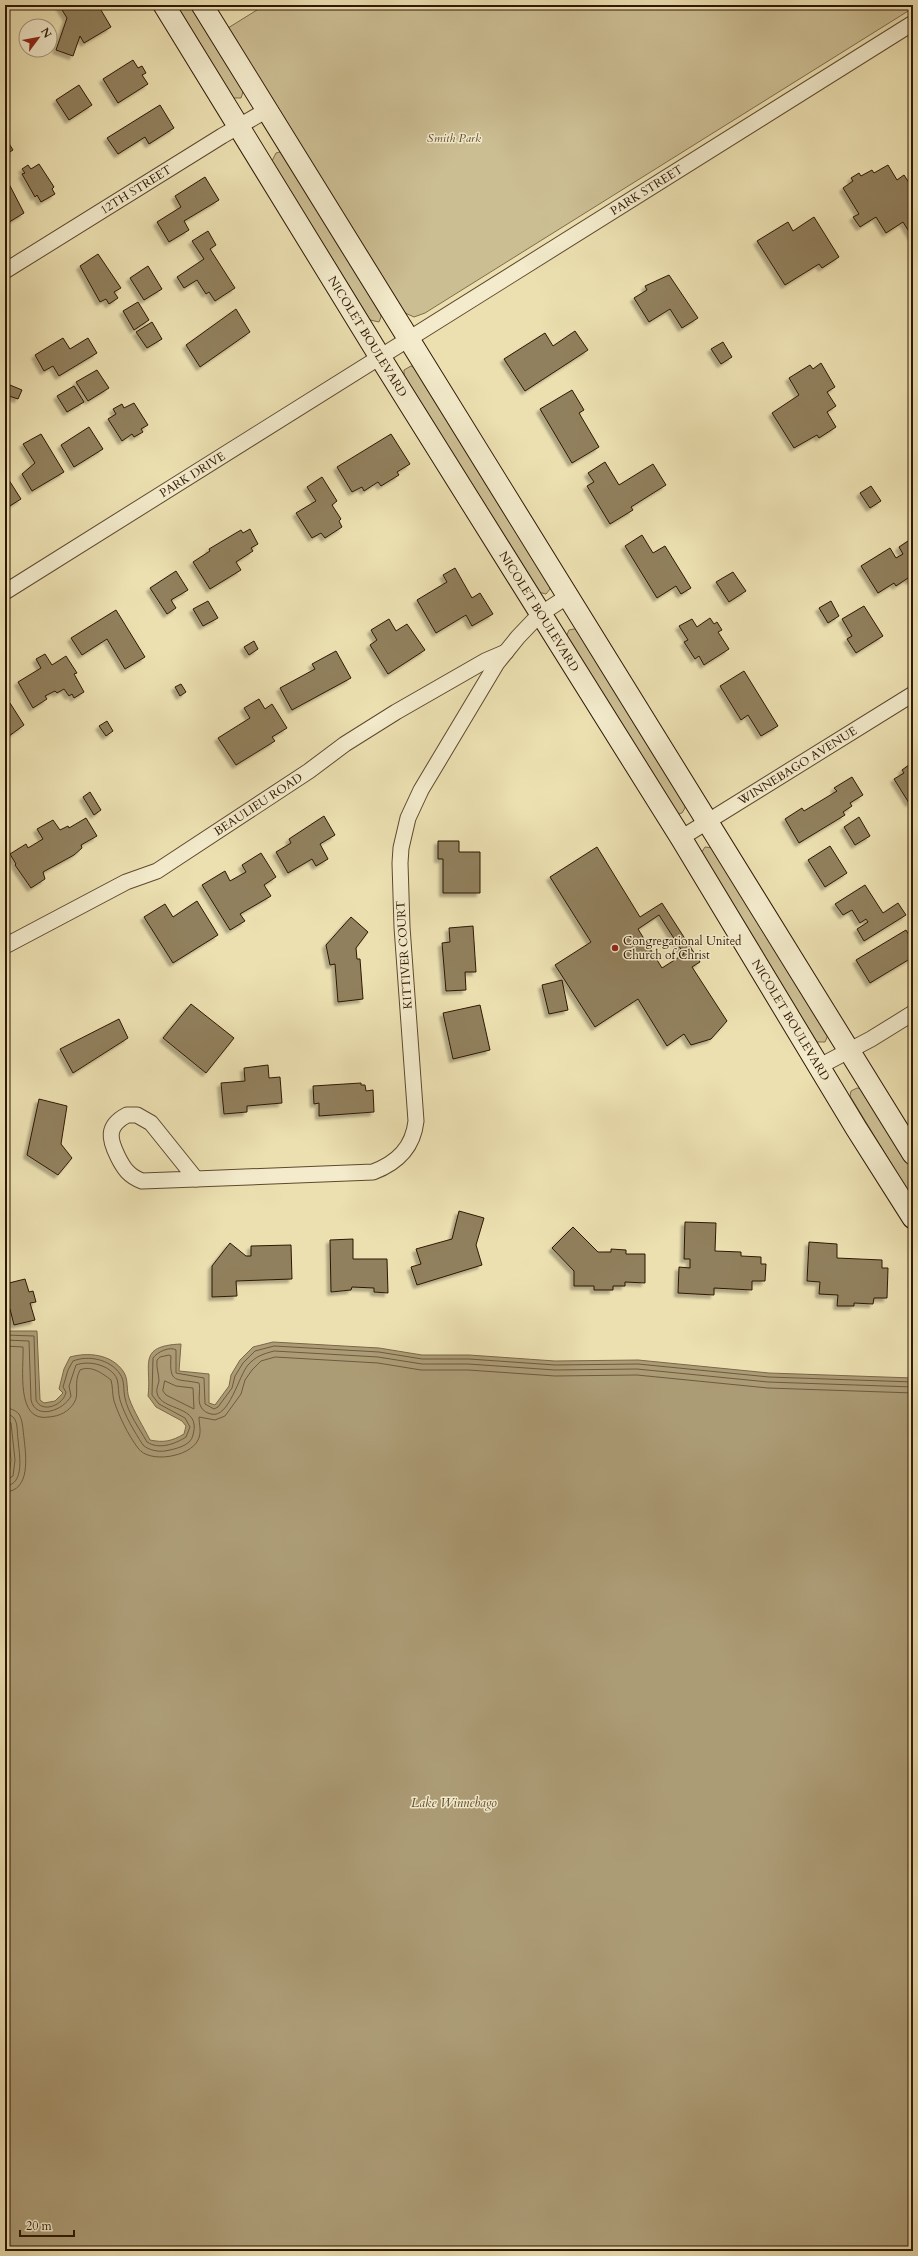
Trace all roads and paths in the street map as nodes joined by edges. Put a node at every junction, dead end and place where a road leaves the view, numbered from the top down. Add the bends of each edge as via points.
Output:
1 (164, 5) edge
2 (202, 5) edge
3 (913, 23) edge
4 (267, 110) junction
5 (238, 127) junction
6 (5, 271) edge
7 (408, 340) junction
8 (380, 358) junction
9 (5, 592) edge
10 (568, 596) junction
11 (539, 615) junction
12 (506, 652) junction
13 (913, 694) edge
14 (707, 823) junction
15 (681, 838) junction
16 (5, 946) edge
17 (913, 1013) edge
18 (850, 1051) junction
19 (820, 1066) junction
20 (913, 1154) edge
21 (196, 1179) junction
22 (913, 1218) edge

1 - 5 street, NICOLET BOULEVARD
2 - 4 street
3 - 7 street, PARK STREET
4 - 5 street, 12TH STREET
4 - 7 street
5 - 6 street, 12TH STREET
5 - 8 street, NICOLET BOULEVARD
7 - 8 street, PARK STREET
7 - 10 street
8 - 9 street, PARK DRIVE
8 - 11 street, NICOLET BOULEVARD
10 - 11 street, KITTIVER COURT
10 - 14 street
11 - 12 street, KITTIVER COURT
11 - 15 street, NICOLET BOULEVARD
12 - 16 street, BEAULIEU ROAD via 484,661 345,744 309,771 157,870 126,882
12 - 21 street, KITTIVER COURT via 413,804 404,833 400,863 402,927 416,1121 408,1148 388,1166 372,1172
13 - 14 street, WINNEBAGO AVENUE
14 - 15 street, WINNEBAGO AVENUE
14 - 18 street
15 - 19 street, NICOLET BOULEVARD
17 - 18 street
18 - 19 street
18 - 20 street
19 - 22 street, NICOLET BOULEVARD
21 - 21 street, KITTIVER COURT via 146,1118 127,1115 113,1127 111,1143 125,1171 134,1178 142,1181

